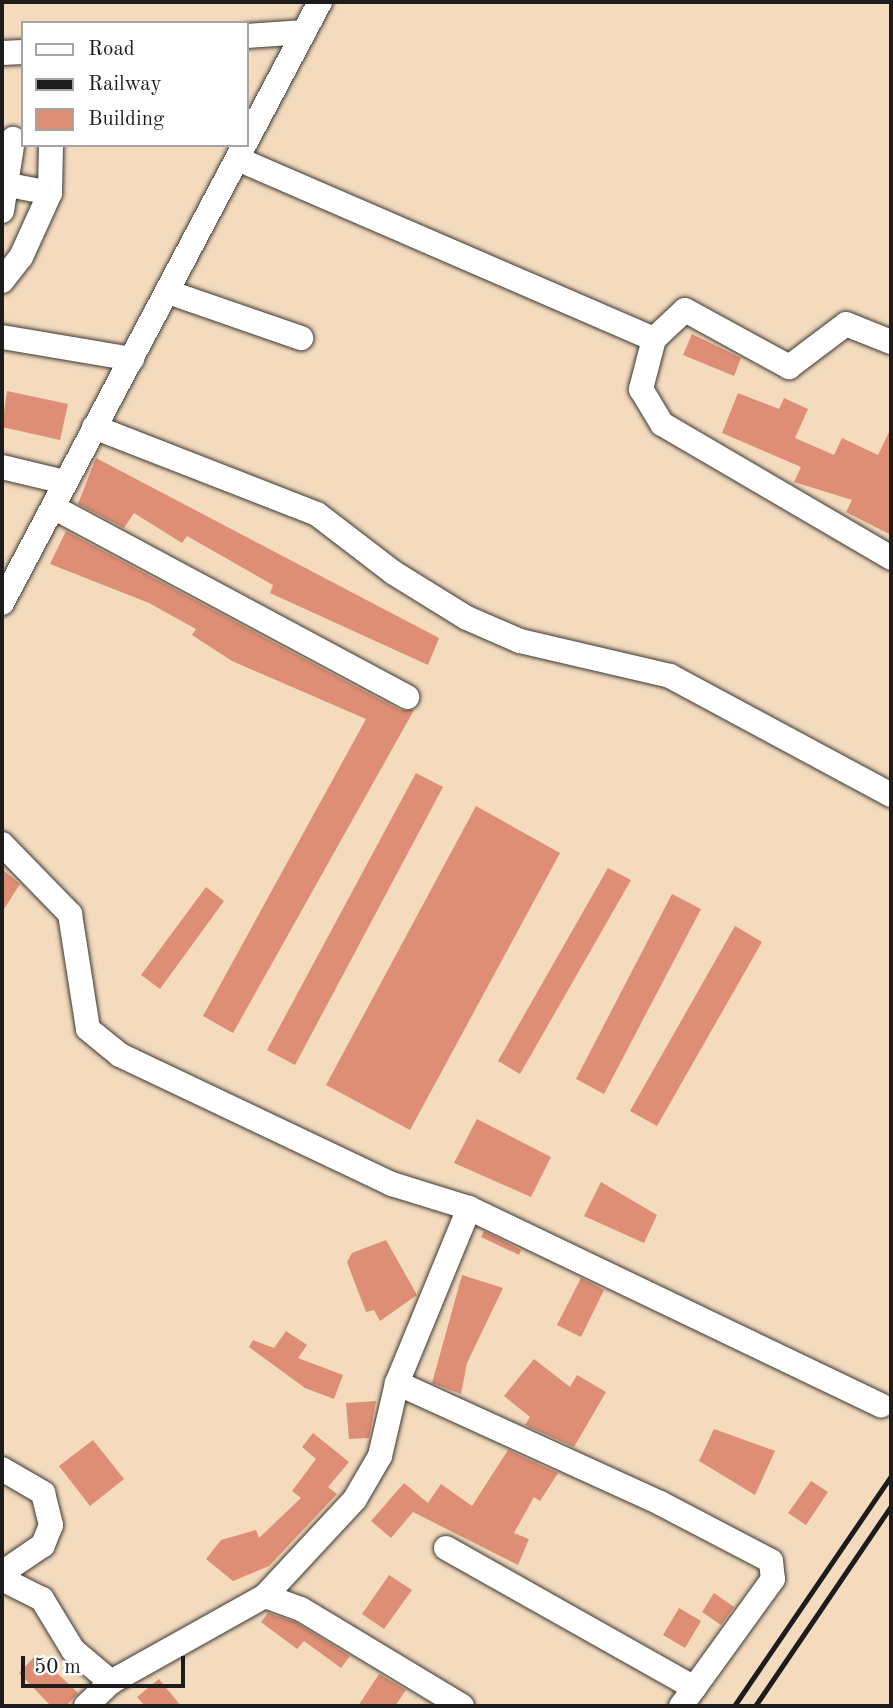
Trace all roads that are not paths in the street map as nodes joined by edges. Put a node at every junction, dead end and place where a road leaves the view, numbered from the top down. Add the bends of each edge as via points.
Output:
1 (320, 2) edge
2 (304, 32) junction
3 (248, 36) edge
4 (21, 52) edge
5 (2, 53) edge
6 (13, 139) dead end
7 (248, 144) edge
8 (51, 147) edge
9 (246, 147) edge
10 (240, 160) junction
11 (9, 185) junction
12 (50, 193) junction
13 (2, 211) edge
14 (2, 281) edge
15 (168, 292) junction
16 (2, 337) edge
17 (301, 338) dead end
18 (654, 339) junction
19 (891, 342) edge
20 (132, 359) junction
21 (94, 427) junction
22 (2, 467) edge
23 (65, 482) junction
24 (52, 507) junction
25 (891, 558) edge
26 (2, 603) edge
27 (407, 697) dead end
28 (891, 795) edge
29 (2, 844) edge
30 (469, 1209) junction
31 (397, 1383) junction
32 (881, 1405) dead end
33 (2, 1469) edge
34 (446, 1548) dead end
35 (2, 1573) edge
36 (2, 1578) edge
37 (265, 1596) junction
38 (111, 1682) junction
39 (687, 1697) edge
40 (86, 1706) edge
41 (462, 1706) edge

1 - 2 street
2 - 3 street
2 - 7 street
4 - 5 street
6 - 11 street
8 - 12 street
9 - 10 street
10 - 15 street
10 - 18 street
11 - 12 street
11 - 13 street
12 - 14 street via 21,257
15 - 17 street
15 - 20 street
16 - 20 street
18 - 19 street via 685,310 794,367 846,324
18 - 25 street via 641,389 662,424
20 - 21 street
21 - 23 street
21 - 28 street via 317,514 394,573 467,618 520,641 670,676
22 - 23 street
23 - 24 street
24 - 26 street
24 - 27 street
29 - 30 street via 70,914 88,1029 103,1044 392,1184
30 - 31 street
30 - 32 street
31 - 37 street via 380,1456 355,1499
31 - 39 street via 660,1503 771,1561 773,1579
33 - 35 street via 43,1493 51,1525 43,1545
34 - 39 street
36 - 38 street via 42,1599 73,1650
37 - 38 street
37 - 41 street via 301,1609
38 - 40 street

